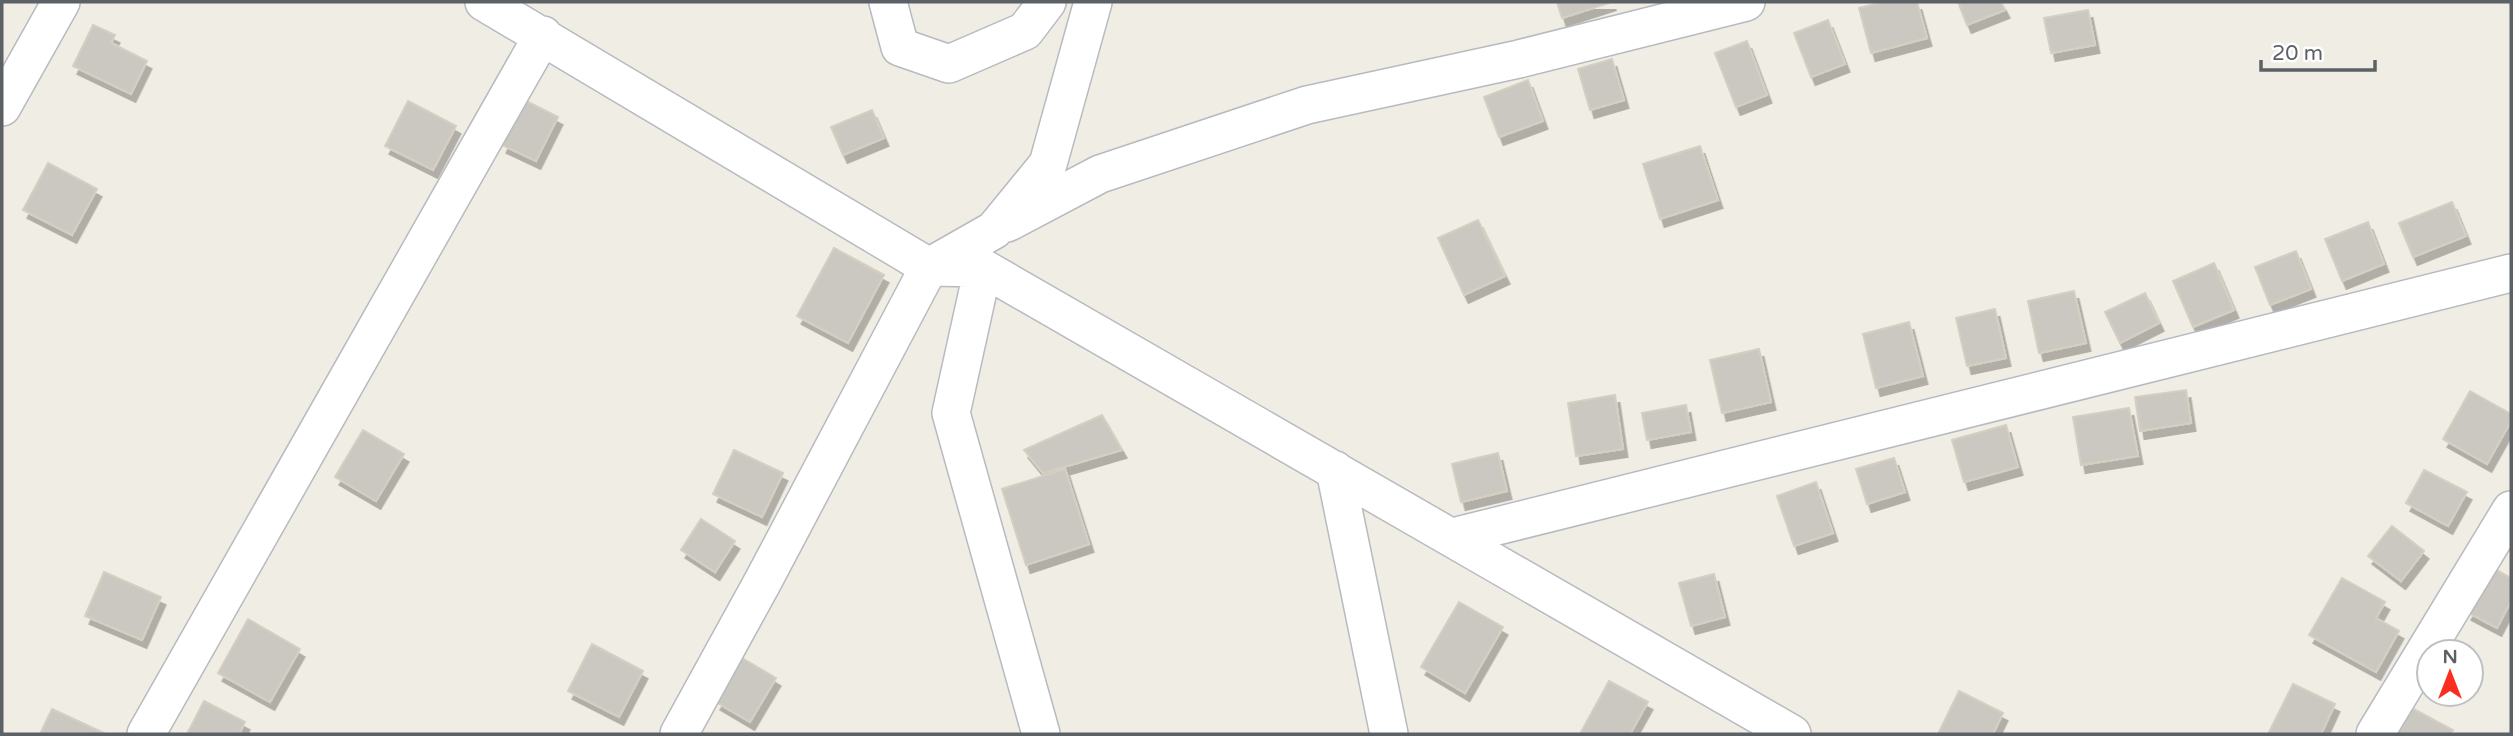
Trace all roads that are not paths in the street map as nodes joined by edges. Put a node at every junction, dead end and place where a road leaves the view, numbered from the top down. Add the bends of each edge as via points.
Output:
1 (61, 2) edge
2 (484, 2) edge
3 (888, 2) edge
4 (1047, 2) edge
5 (1093, 2) edge
6 (1746, 2) edge
7 (543, 35) junction
8 (2, 107) edge
9 (994, 230) junction
10 (929, 267) junction
11 (983, 268) junction
12 (2511, 273) edge
13 (1335, 470) junction
14 (2511, 510) edge
15 (1453, 537) junction
16 (146, 734) edge
17 (679, 734) edge
18 (1041, 734) edge
19 (1389, 734) edge
20 (1792, 734) edge
21 (2375, 734) edge

1 - 8 street
2 - 7 street
3 - 4 street via 900,47 949,64 1025,32
5 - 9 street via 1048,164
6 - 9 street via 1307,106 1100,174
7 - 10 street
7 - 16 street
9 - 10 street
10 - 11 street
10 - 17 street
11 - 13 street
11 - 18 street via 951,413
12 - 15 street
13 - 15 street
13 - 19 street
14 - 21 street
15 - 20 street

